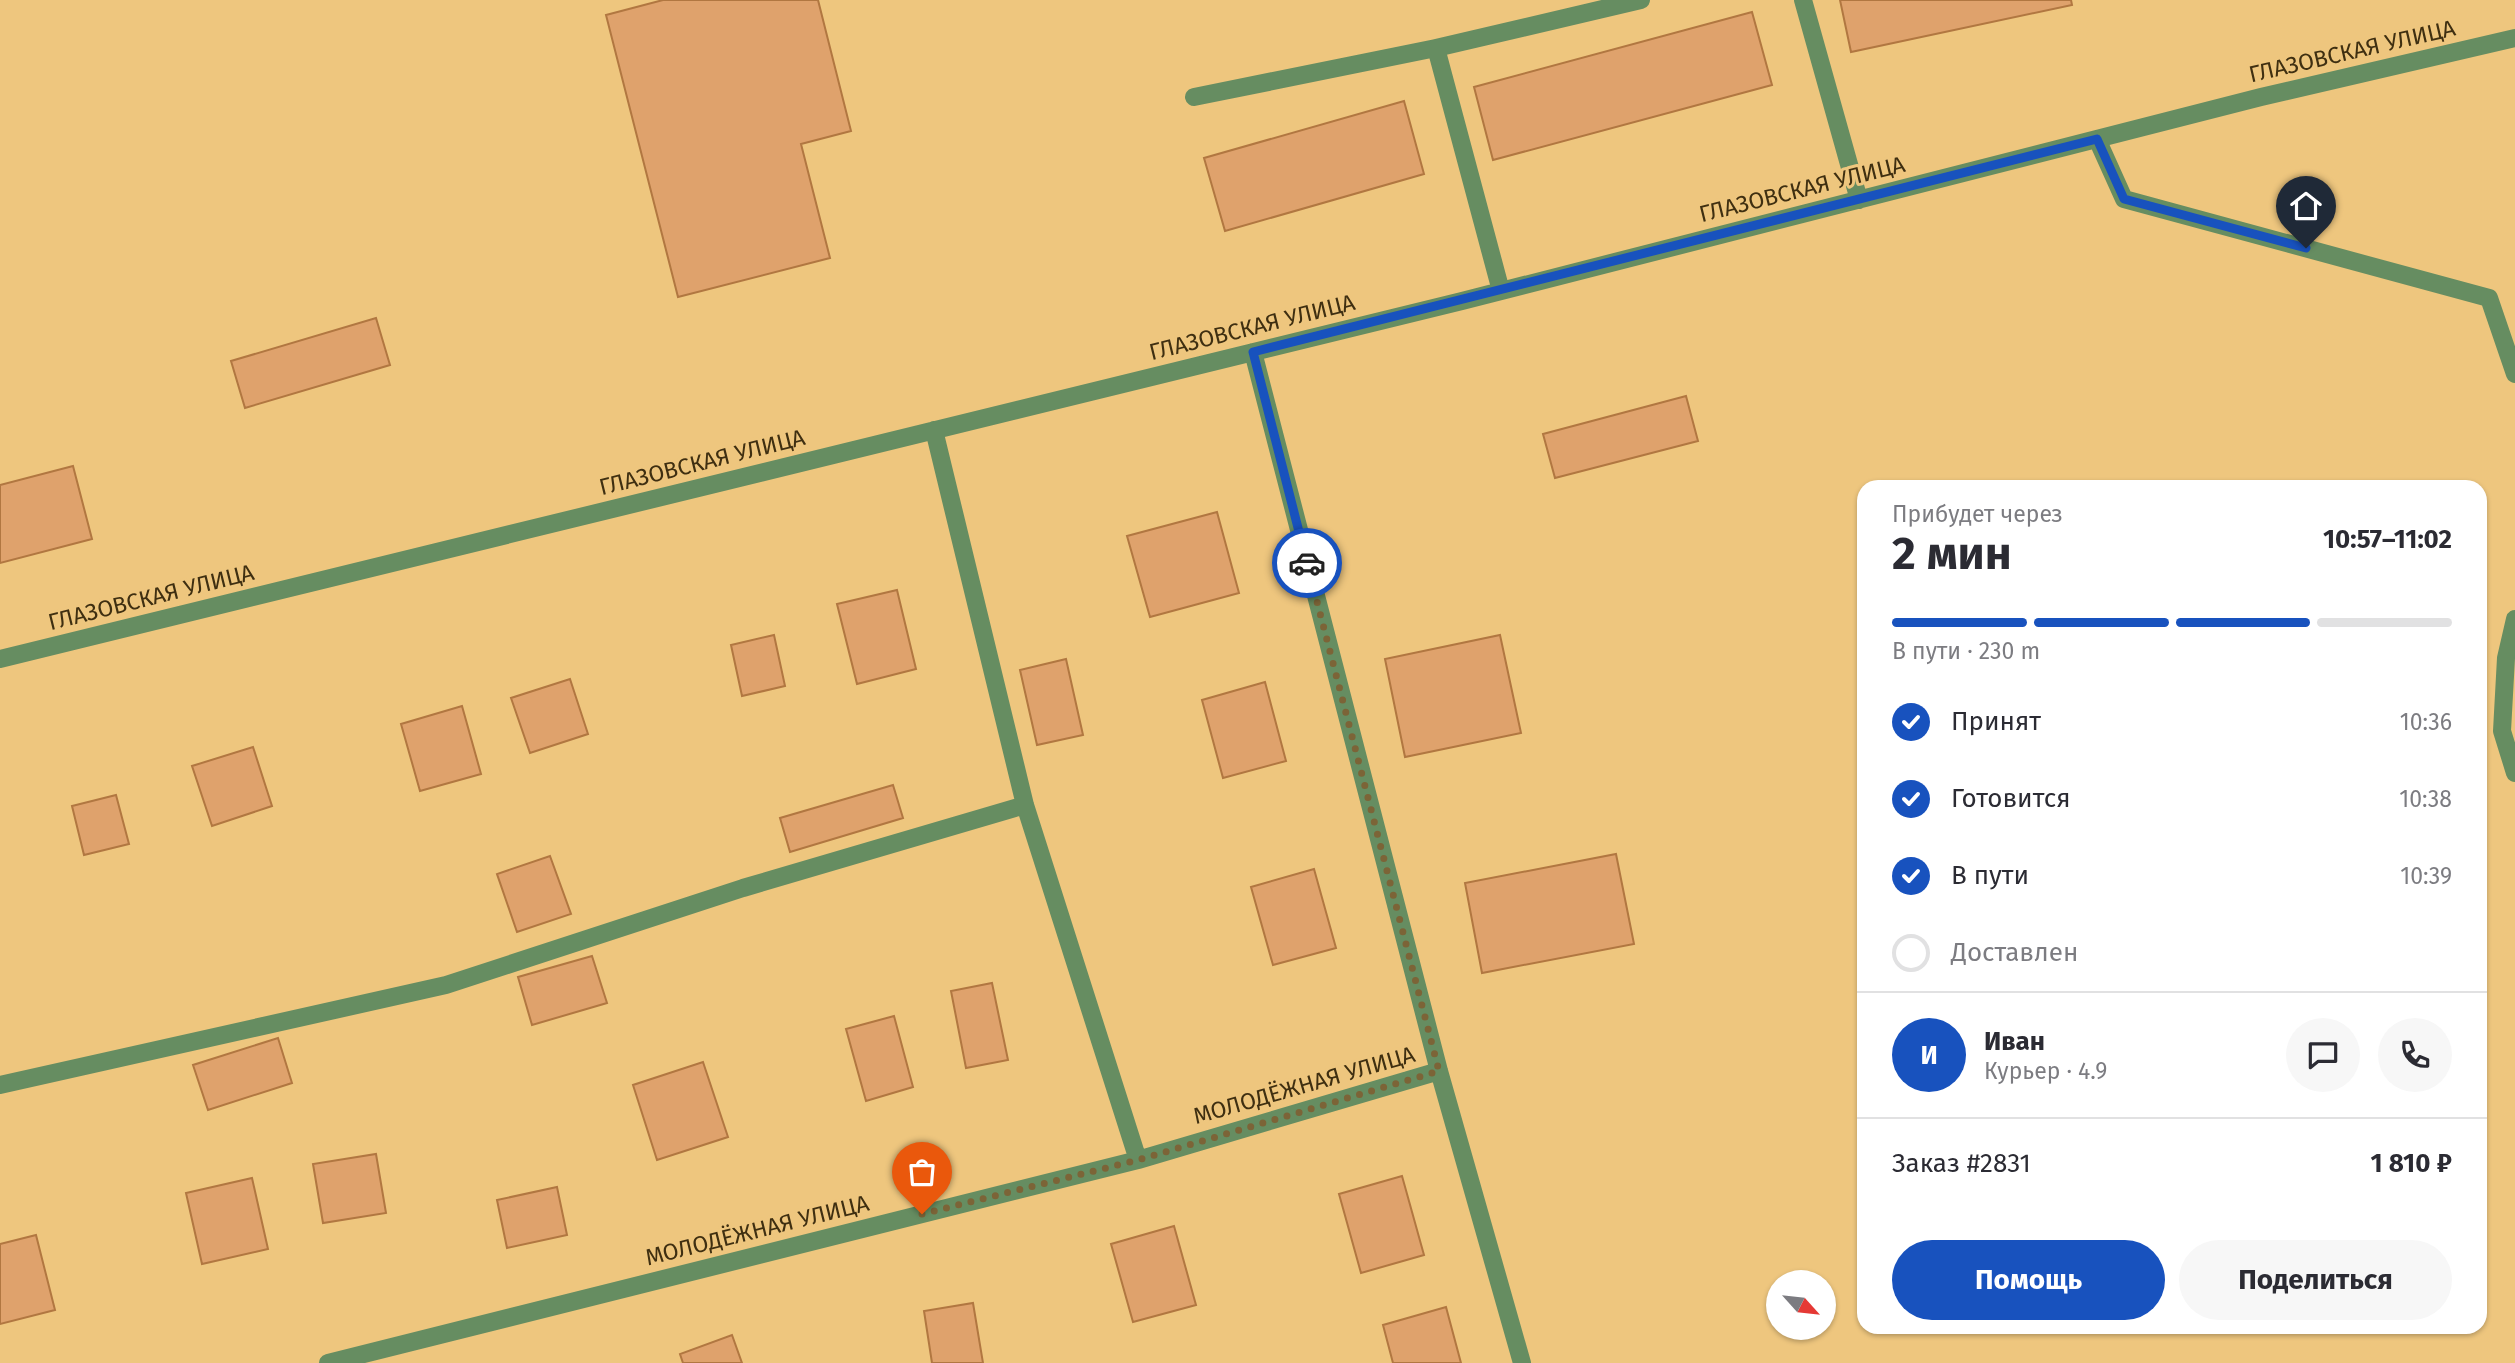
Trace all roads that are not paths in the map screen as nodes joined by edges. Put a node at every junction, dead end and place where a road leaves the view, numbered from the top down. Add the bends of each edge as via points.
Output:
1 (1641, 0) edge
2 (1803, 0) edge
3 (2515, 38) edge
4 (1436, 48) junction
5 (1194, 97) dead end
6 (2097, 139) junction
7 (1859, 200) junction
8 (1501, 291) junction
9 (1253, 352) junction
10 (2515, 374) edge
11 (934, 430) junction
12 (2515, 619) edge
13 (0, 659) edge
14 (2515, 773) edge
15 (1025, 805) junction
16 (1439, 1071) junction
17 (0, 1085) edge
18 (1138, 1160) junction
19 (328, 1363) edge
20 (1522, 1363) edge

1 - 4 street
2 - 7 street
3 - 6 street, ГЛАЗОВСКАЯ УЛИЦА
4 - 5 street
4 - 8 street
6 - 7 street, ГЛАЗОВСКАЯ УЛИЦА
6 - 10 street via 2124,199 2489,298
7 - 8 street, ГЛАЗОВСКАЯ УЛИЦА
8 - 9 street, ГЛАЗОВСКАЯ УЛИЦА
9 - 11 street, ГЛАЗОВСКАЯ УЛИЦА
9 - 16 street
11 - 13 street, ГЛАЗОВСКАЯ УЛИЦА
11 - 15 street
12 - 14 street via 2506,658 2502,731
15 - 17 street via 743,888 446,985
15 - 18 street
16 - 18 street, МОЛОДЁЖНАЯ УЛИЦА
16 - 20 street
18 - 19 street, МОЛОДЁЖНАЯ УЛИЦА

